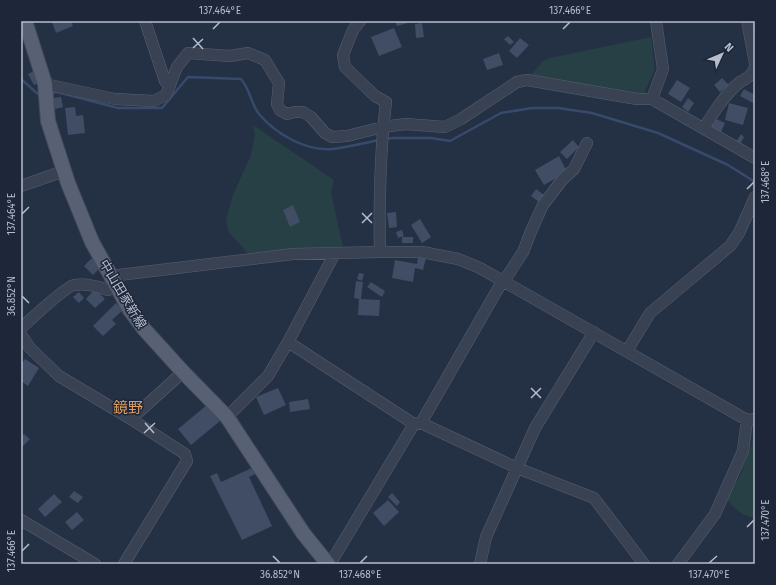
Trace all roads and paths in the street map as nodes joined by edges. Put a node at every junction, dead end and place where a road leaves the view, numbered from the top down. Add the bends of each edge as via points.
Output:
1 (25, 21) edge
2 (145, 21) edge
3 (360, 21) edge
4 (656, 21) edge
5 (747, 21) edge
6 (755, 64) edge
7 (755, 67) edge
8 (45, 84) junction
9 (170, 86) junction
10 (652, 99) junction
11 (383, 127) junction
12 (704, 128) junction
13 (587, 143) dead end
14 (755, 158) edge
15 (64, 172) junction
16 (21, 186) edge
17 (754, 202) edge
18 (380, 252) junction
19 (336, 253) junction
20 (503, 280) junction
21 (115, 281) junction
22 (21, 328) edge
23 (594, 332) junction
24 (21, 335) edge
25 (288, 342) junction
26 (627, 351) junction
27 (183, 372) junction
28 (227, 417) junction
29 (131, 419) junction
30 (751, 420) edge
31 (418, 423) junction
32 (517, 468) junction
33 (21, 520) edge
34 (95, 564) edge
35 (124, 564) edge
36 (327, 564) edge
37 (480, 564) edge
38 (644, 564) edge
39 (678, 564) edge

1 - 8 main road, 中山田家新線
2 - 9 street via 165,81
3 - 11 street via 352,30 343,55 345,67 375,96 386,102
4 - 10 street via 664,69
5 - 6 street
7 - 12 street via 754,73 727,96
8 - 9 street via 115,99 154,101 166,95
8 - 15 main road, 中山田家新線 via 48,121
9 - 11 street via 177,67 188,53 230,56 248,53 265,60 279,83 277,104 280,110 287,114 303,112 332,137
10 - 11 street via 637,100 527,80 517,82 445,127 406,124
10 - 12 street
11 - 18 street via 379,188
12 - 14 street
13 - 20 street via 574,169 543,205 522,252
15 - 16 street
15 - 21 main road, 中山田家新線 via 92,242
17 - 26 street via 739,234 730,246 650,313
18 - 19 street
18 - 20 street via 422,252 458,259
19 - 21 street via 293,254 193,265 119,275
19 - 25 street
20 - 23 street
20 - 31 street
21 - 22 street via 108,290 92,285 73,285
21 - 27 main road, 中山田家新線 via 130,310 144,329
23 - 26 street
23 - 32 street via 535,428
24 - 29 street via 30,348 59,376
25 - 28 street via 268,376
25 - 31 street
26 - 30 street
27 - 28 main road, 中山田家新線
27 - 29 street
28 - 36 main road, 中山田家新線 via 303,533
29 - 35 street via 186,454 187,460
30 - 39 street via 743,451 715,514
31 - 32 street
31 - 36 street via 333,560
32 - 37 street via 486,537
32 - 38 street via 594,498
33 - 34 street

